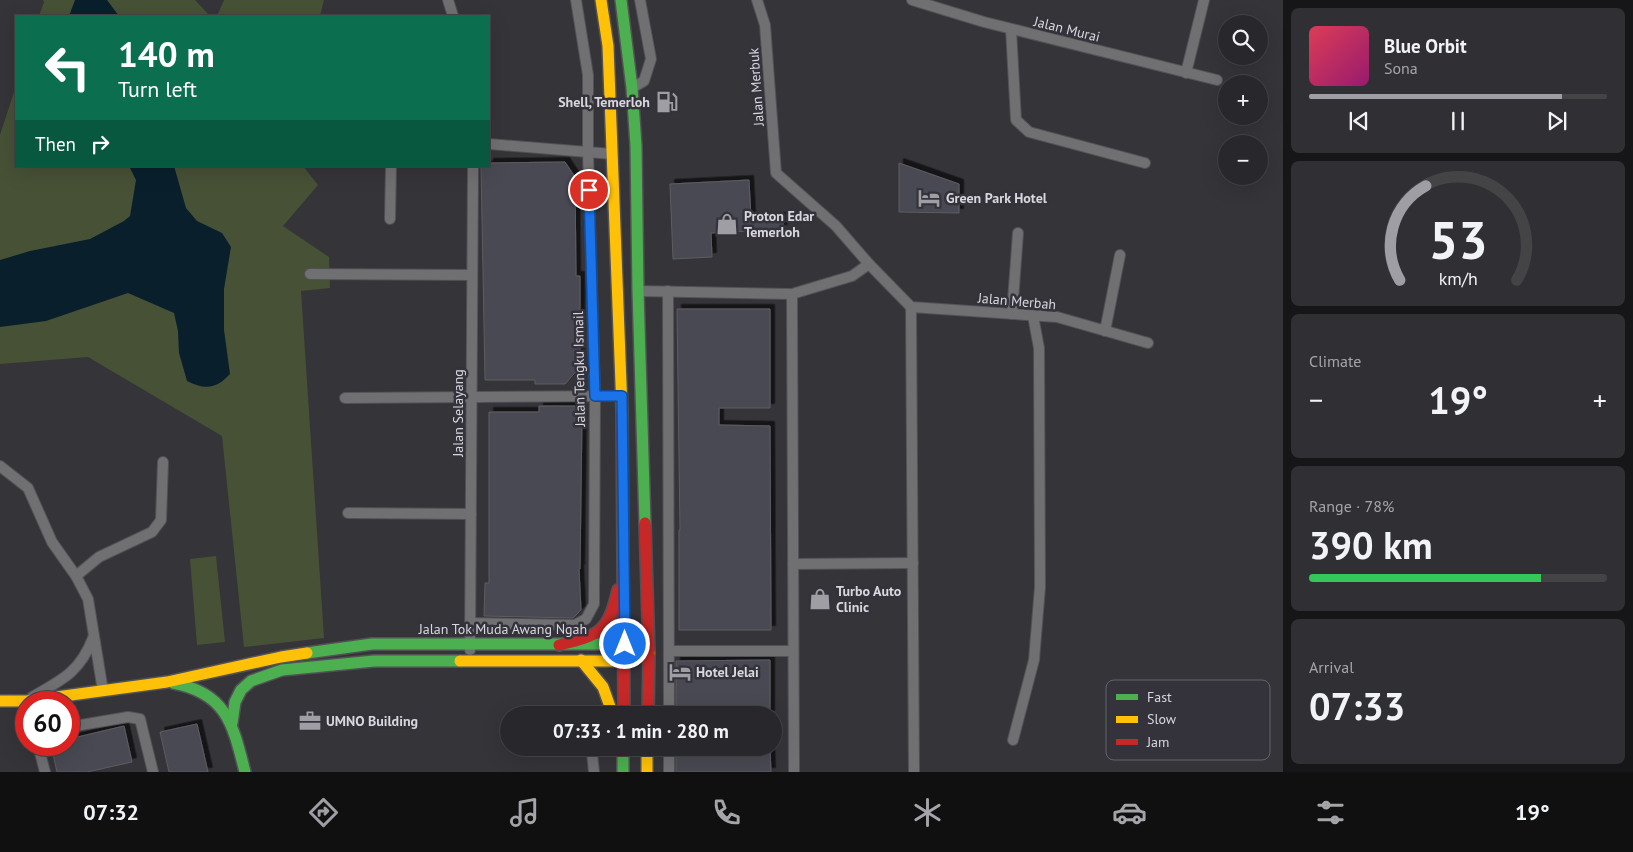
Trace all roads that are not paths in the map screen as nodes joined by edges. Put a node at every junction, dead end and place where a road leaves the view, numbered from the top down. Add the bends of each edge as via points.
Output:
1 (448, 0) edge
2 (576, 0) edge
3 (601, 0) edge
4 (621, 0) edge
5 (640, 0) edge
6 (757, 0) edge
7 (912, 0) edge
8 (1204, 0) edge
9 (453, 15) edge
10 (1011, 29) junction
11 (1186, 73) junction
12 (1217, 80) dead end
13 (632, 88) junction
14 (490, 144) edge
15 (588, 152) junction
16 (612, 154) junction
17 (1145, 162) dead end
18 (391, 167) edge
19 (473, 167) edge
20 (390, 219) dead end
21 (1018, 234) dead end
22 (1120, 255) dead end
23 (869, 264) junction
24 (310, 274) dead end
25 (472, 275) junction
26 (638, 291) junction
27 (668, 291) junction
28 (792, 294) junction
29 (911, 307) junction
30 (1012, 314) junction
31 (1033, 316) junction
32 (1106, 331) junction
33 (1148, 343) dead end
34 (595, 396) junction
35 (622, 396) junction
36 (472, 397) junction
37 (345, 398) dead end
38 (163, 462) dead end
39 (0, 466) edge
40 (645, 500) junction
41 (624, 501) junction
42 (348, 513) dead end
43 (471, 514) junction
44 (624, 554) junction
45 (913, 563) junction
46 (793, 564) junction
47 (76, 576) junction
48 (470, 623) junction
49 (94, 635) junction
50 (470, 643) junction
51 (559, 644) junction
52 (625, 644) junction
53 (669, 650) junction
54 (793, 651) junction
55 (649, 653) junction
56 (470, 660) junction
57 (581, 660) junction
58 (624, 661) junction
59 (167, 682) junction
60 (45, 691) edge
61 (103, 691) junction
62 (80, 694) edge
63 (0, 701) edge
64 (15, 702) edge
65 (610, 706) edge
66 (624, 706) edge
67 (648, 706) edge
68 (669, 706) edge
69 (232, 724) junction
70 (80, 725) edge
71 (1013, 740) dead end
72 (41, 756) edge
73 (592, 756) edge
74 (622, 756) edge
75 (648, 756) edge
76 (669, 756) edge
77 (45, 772) edge
78 (153, 772) edge
79 (245, 772) edge
80 (594, 772) edge
81 (623, 772) edge
82 (647, 772) edge
83 (669, 772) edge
84 (794, 772) edge
85 (914, 772) edge

1 - 9 street
2 - 15 street, Jalan Tengku Ismail via 588,75
3 - 16 main road via 608,46
4 - 13 main road
5 - 13 street via 651,59 644,81
6 - 23 street, Jalan Merbuk via 765,25 776,173 836,226
7 - 10 street, Jalan Murai
8 - 11 street
10 - 11 street, Jalan Murai
10 - 17 street via 1016,120 1029,132
11 - 12 street, Jalan Murai
13 - 26 main road
14 - 15 street
15 - 16 street
15 - 34 street, Jalan Tengku Ismail
16 - 35 main road
18 - 20 street
19 - 25 street, Jalan Selayang
21 - 30 street
22 - 32 street
23 - 28 street via 852,276
23 - 29 street
24 - 25 street
25 - 36 street, Jalan Selayang
26 - 27 street
26 - 40 main road
27 - 28 street
27 - 53 street
28 - 46 street
29 - 30 street, Jalan Merbah
29 - 45 street
30 - 31 street, Jalan Merbah
31 - 32 street, Jalan Merbah via 1057,317
31 - 71 street via 1039,348 1040,588 1034,660
32 - 33 street, Jalan Merbah
34 - 35 street
34 - 36 street
34 - 48 street, Jalan Tengku Ismail via 594,604 586,619 575,625
35 - 41 main road
36 - 37 street
36 - 43 street, Jalan Selayang
38 - 47 street via 161,520 152,532 99,557
39 - 47 street via 28,488 52,542
40 - 41 main road
40 - 55 main road
41 - 44 main road
42 - 43 street
43 - 48 street, Jalan Selayang
44 - 51 main road via 614,611 608,622 591,637
44 - 52 main road
45 - 46 street
45 - 85 street
46 - 54 street
47 - 49 street via 88,599
48 - 50 street, Jalan Selayang
49 - 60 street via 81,663
49 - 61 street
50 - 51 main road, Jalan Tok Muda Awang Ngah
50 - 56 street, Jalan Selayang
50 - 59 main road, Jalan Tok Muda Awang Ngah via 372,644 281,657
51 - 52 main road, Jalan Tok Muda Awang Ngah
52 - 55 main road, Jalan Tok Muda Awang Ngah
52 - 58 main road
53 - 54 street
53 - 68 street
54 - 84 street
55 - 58 main road
55 - 67 main road
56 - 57 main road
56 - 69 main road via 374,660 282,670 251,681 241,690 235,702
57 - 58 main road
57 - 65 main road via 603,687
58 - 66 main road
59 - 61 main road, Jalan Tok Muda Awang Ngah
59 - 69 main road via 186,685 211,697
61 - 62 main road, Jalan Tok Muda Awang Ngah
63 - 64 main road, Jalan Tok Muda Awang Ngah
69 - 79 main road
70 - 78 street via 128,717 140,719
72 - 77 street
73 - 80 street
74 - 81 main road
75 - 82 main road
76 - 83 street

